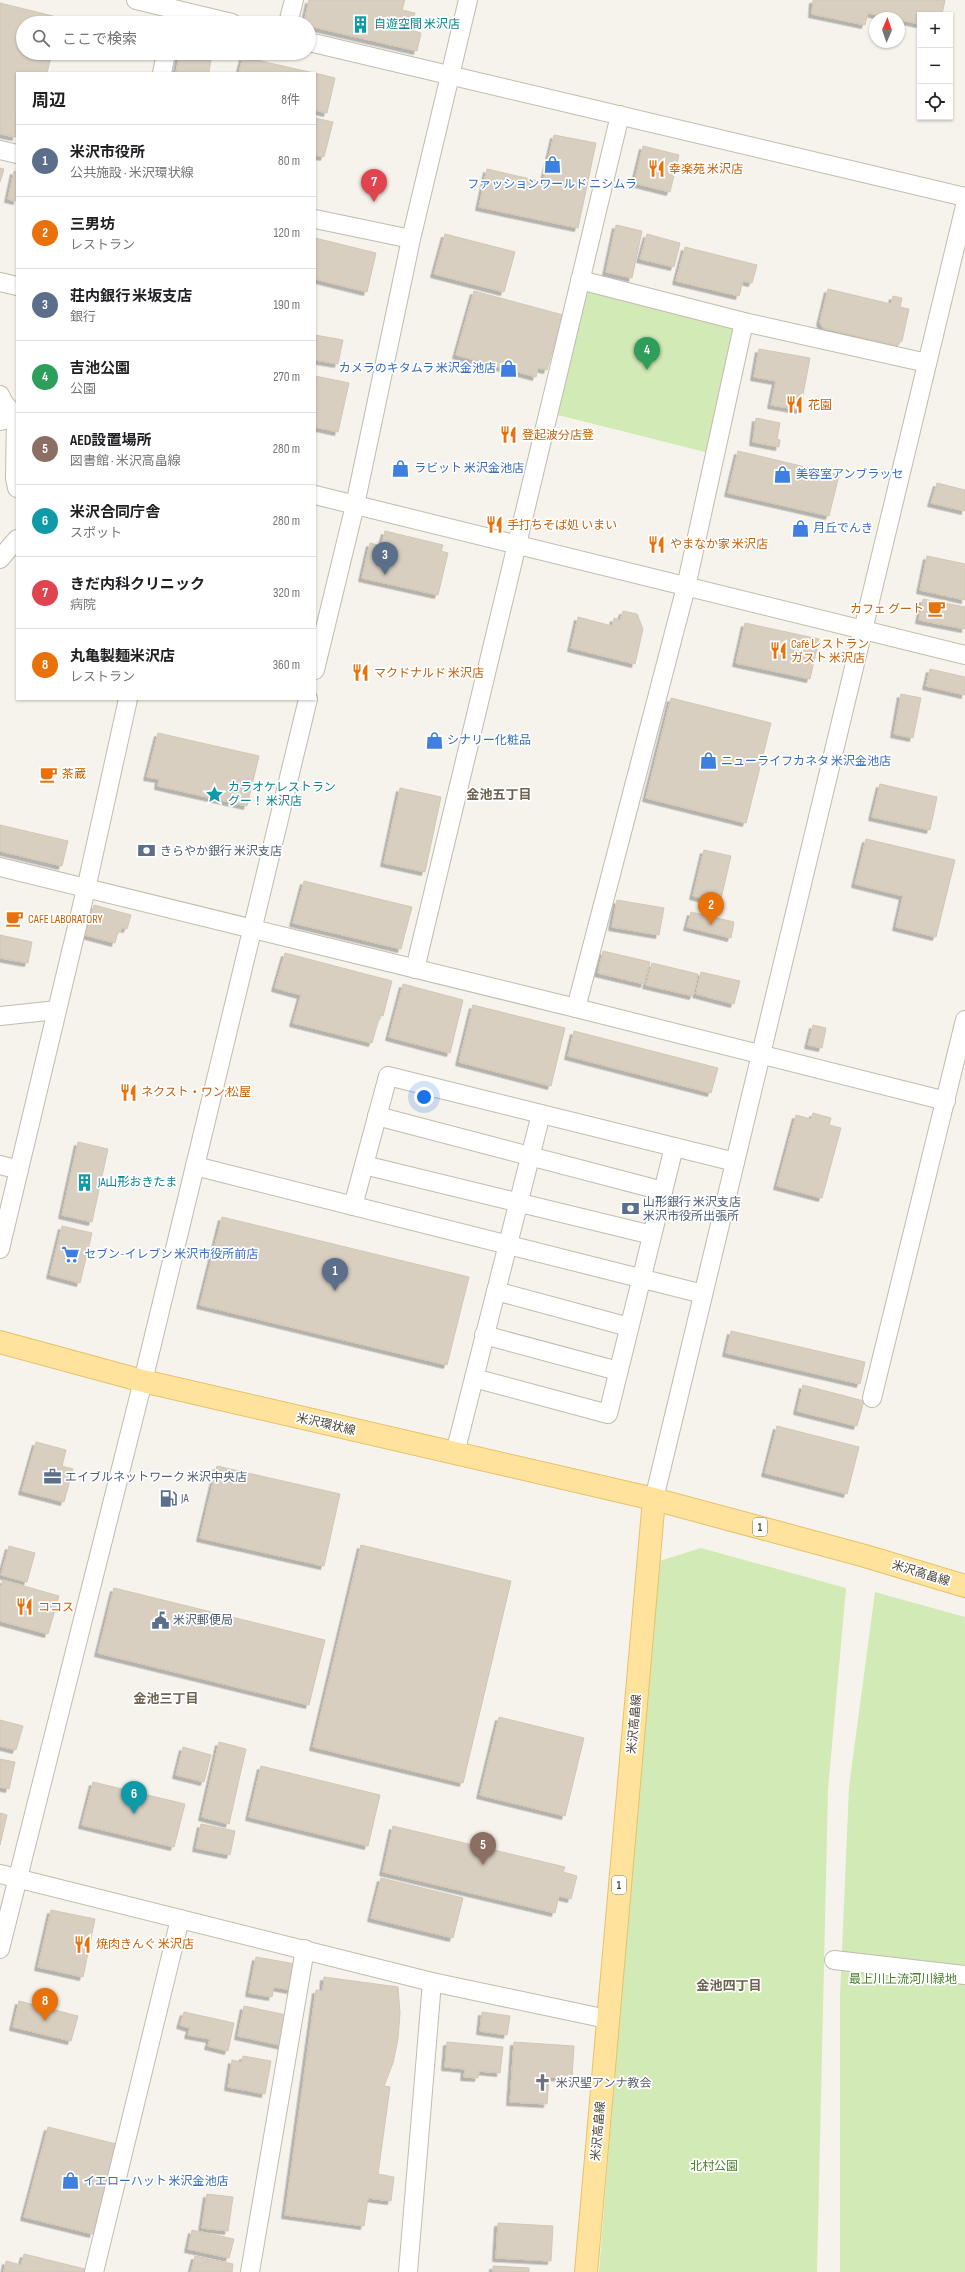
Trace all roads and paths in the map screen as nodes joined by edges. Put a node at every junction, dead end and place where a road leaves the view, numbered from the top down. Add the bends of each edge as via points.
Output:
1 (136, 0) edge
2 (294, 0) edge
3 (468, 0) edge
4 (173, 16) edge
5 (290, 16) edge
6 (316, 44) edge
7 (165, 60) edge
8 (162, 72) edge
9 (449, 74) junction
10 (620, 115) junction
11 (0, 150) edge
12 (16, 154) edge
13 (965, 197) edge
14 (965, 206) edge
15 (316, 219) edge
16 (411, 239) junction
17 (580, 280) junction
18 (0, 282) edge
19 (16, 286) edge
20 (744, 322) junction
21 (927, 363) junction
22 (0, 395) edge
23 (11, 419) edge
24 (16, 483) edge
25 (316, 495) edge
26 (355, 505) junction
27 (16, 540) edge
28 (516, 546) junction
29 (0, 559) edge
30 (686, 587) junction
31 (863, 629) junction
32 (965, 655) edge
33 (316, 666) edge
34 (128, 700) edge
35 (308, 700) edge
36 (0, 868) edge
37 (86, 889) junction
38 (252, 930) junction
39 (415, 969) junction
40 (576, 1008) junction
41 (57, 1010) junction
42 (0, 1016) edge
43 (965, 1020) edge
44 (761, 1054) junction
45 (946, 1101) junction
46 (540, 1114) junction
47 (377, 1116) junction
48 (674, 1147) junction
49 (530, 1156) junction
50 (735, 1162) junction
51 (0, 1165) edge
52 (364, 1165) junction
53 (195, 1166) junction
54 (19, 1170) junction
55 (663, 1191) junction
56 (518, 1203) junction
57 (353, 1206) junction
58 (652, 1235) junction
59 (507, 1245) junction
60 (0, 1249) edge
61 (642, 1278) junction
62 (496, 1291) junction
63 (703, 1294) junction
64 (629, 1327) junction
65 (484, 1335) junction
66 (0, 1342) edge
67 (618, 1371) junction
68 (474, 1378) junction
69 (143, 1381) junction
70 (872, 1398) dead end
71 (455, 1453) junction
72 (654, 1498) junction
73 (965, 1586) edge
74 (0, 1874) edge
75 (18, 1878) junction
76 (180, 1919) junction
77 (0, 1949) edge
78 (306, 1949) junction
79 (834, 1960) dead end
80 (965, 1975) edge
81 (432, 1982) junction
82 (607, 2019) junction
83 (94, 2272) edge
84 (250, 2272) edge
85 (408, 2272) edge
86 (586, 2272) edge

1 - 4 street
2 - 5 street
3 - 9 street
6 - 9 street
7 - 8 street
9 - 10 street
9 - 16 street
10 - 13 street
10 - 17 street
11 - 12 street
14 - 21 street
15 - 16 street
16 - 26 street
17 - 20 street
17 - 28 street
18 - 19 street
20 - 21 street
20 - 30 street
21 - 31 street
22 - 23 street
23 - 24 street
25 - 26 street
26 - 28 street
26 - 33 street
27 - 29 street
28 - 30 street
28 - 39 street
30 - 31 street
30 - 40 street
31 - 32 street
31 - 44 street
34 - 37 street
35 - 38 street
36 - 37 street
37 - 38 street
37 - 41 street
38 - 39 street
38 - 53 street
39 - 40 street
40 - 44 street
41 - 42 street
41 - 54 street
43 - 45 street
44 - 45 street
44 - 50 street
45 - 70 street
46 - 47 street via 388,1076
46 - 48 street
46 - 49 street
47 - 49 street
47 - 52 street
48 - 50 street
48 - 55 street
49 - 55 street
49 - 56 street
50 - 63 street
51 - 54 street
52 - 56 street
52 - 57 street
53 - 57 street
53 - 69 street
54 - 60 street
55 - 58 street
56 - 58 street
56 - 59 street
57 - 59 street
58 - 61 street
59 - 61 street
59 - 62 street
61 - 63 street
61 - 64 street
62 - 64 street
62 - 65 street
63 - 72 street
64 - 67 street
65 - 67 street
65 - 68 street
66 - 69 main road, 米沢環状線
67 - 68 street via 608,1414
68 - 71 street
69 - 71 main road, 米沢環状線
69 - 75 street
71 - 72 main road, 米沢環状線
72 - 73 main road, 米沢高畠線 / 1
72 - 82 main road, 米沢高畠線 / 1
74 - 75 street
75 - 76 street
75 - 77 street
76 - 78 street
76 - 83 street
78 - 81 street
78 - 84 street
79 - 80 street
81 - 82 street
81 - 85 street
82 - 86 main road, 米沢高畠線 / 1

